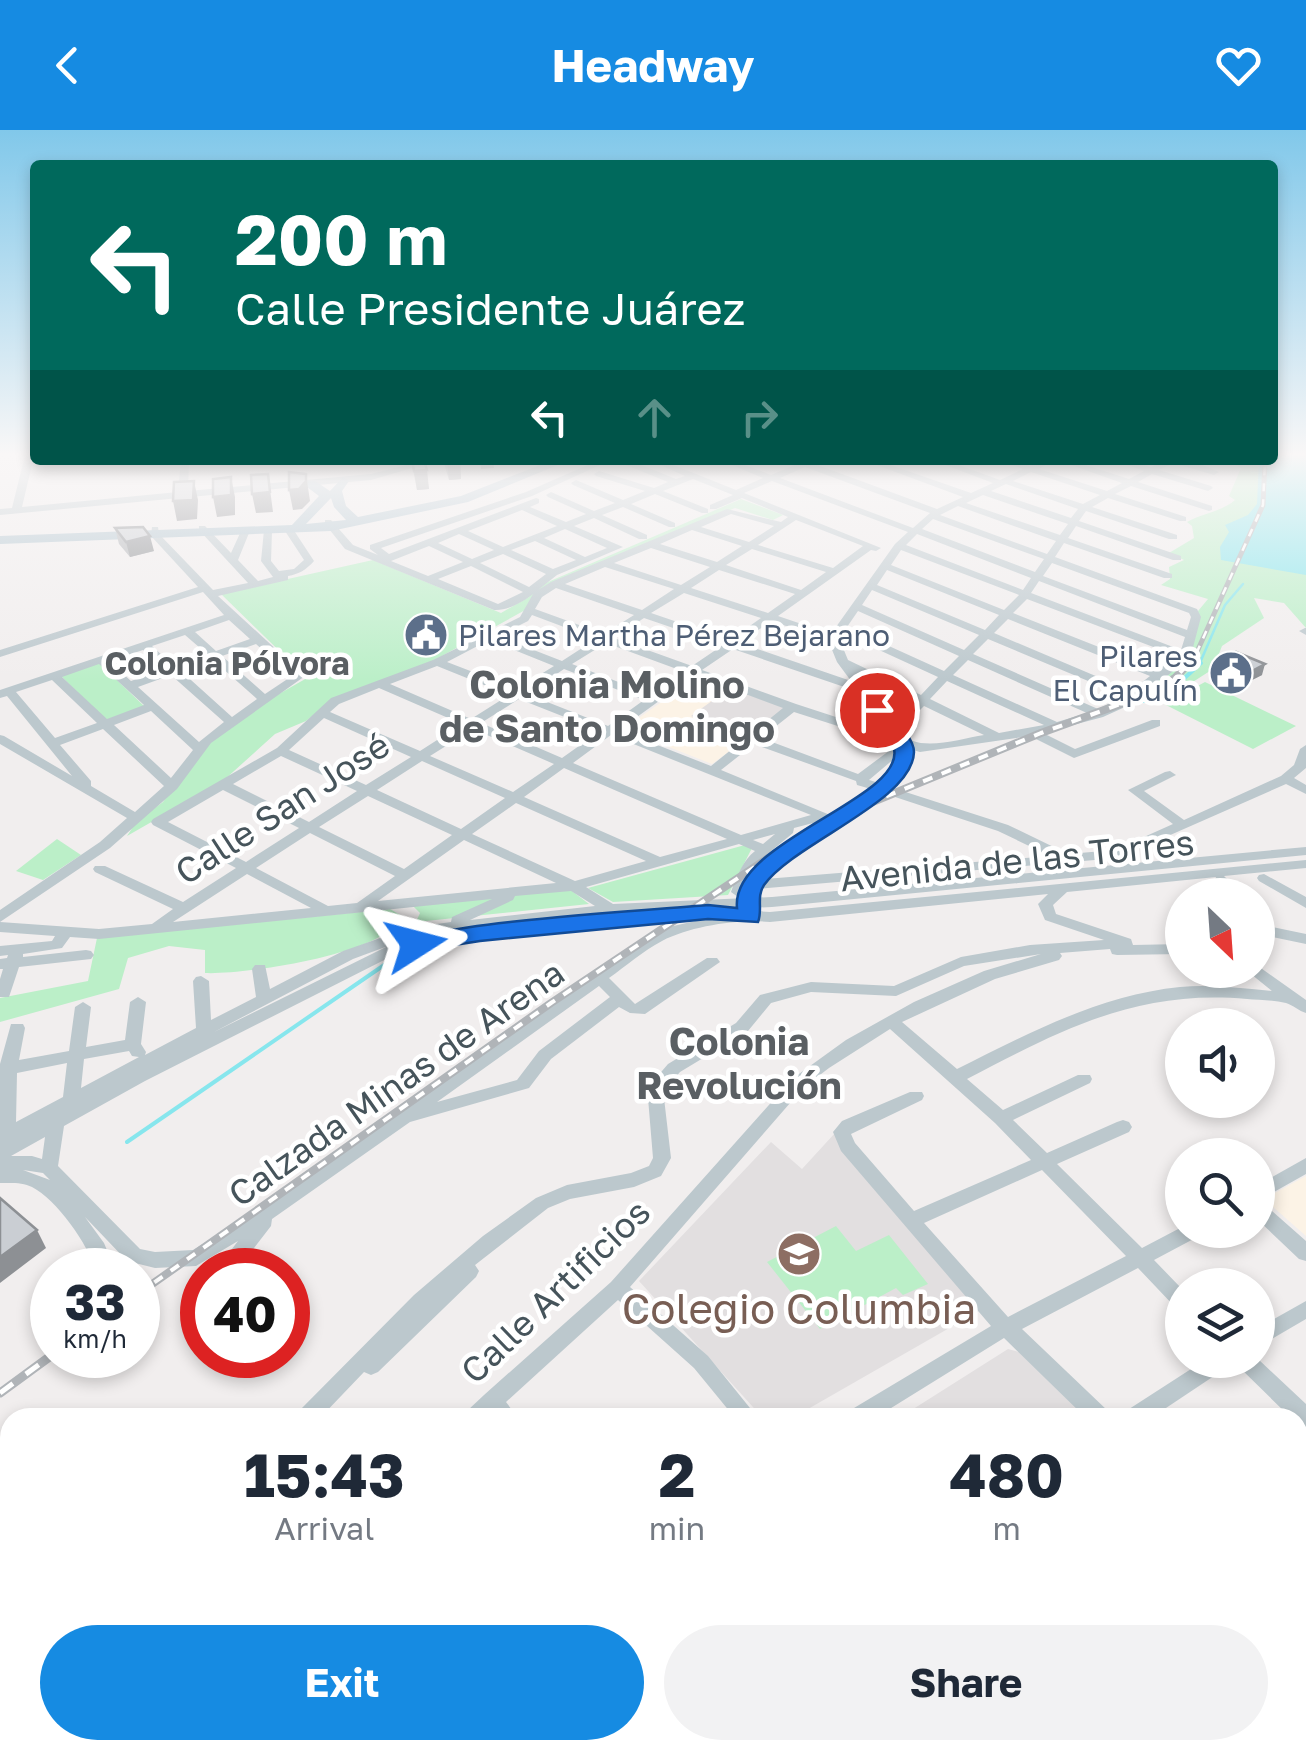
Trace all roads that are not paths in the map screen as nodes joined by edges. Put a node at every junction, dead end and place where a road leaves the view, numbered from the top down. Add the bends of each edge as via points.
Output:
1 (295, 528) edge
2 (333, 528) edge
3 (431, 528) edge
4 (468, 528) edge
5 (560, 528) edge
6 (569, 528) edge
7 (622, 528) edge
8 (667, 528) edge
9 (688, 528) edge
10 (694, 528) edge
11 (777, 528) edge
12 (826, 528) edge
13 (908, 528) edge
14 (916, 528) edge
15 (975, 528) edge
16 (1028, 528) edge
17 (1070, 528) edge
18 (1091, 528) edge
19 (1146, 528) edge
20 (283, 529) junction
21 (914, 530) junction
22 (205, 531) junction
23 (460, 531) junction
24 (154, 532) junction
25 (244, 533) junction
26 (1173, 537) dead end
27 (0, 538) edge
28 (536, 538) junction
29 (646, 540) junction
30 (1062, 540) junction
31 (429, 542) junction
32 (750, 544) junction
33 (870, 546) junction
34 (615, 548) junction
35 (504, 550) junction
36 (896, 550) junction
37 (1052, 556) junction
38 (1177, 558) dead end
39 (233, 560) junction
40 (386, 560) junction
41 (584, 560) junction
42 (472, 563) junction
43 (604, 564) junction
44 (716, 566) junction
45 (884, 566) junction
46 (836, 572) junction
47 (308, 573) dead end
48 (1038, 576) junction
49 (1168, 576) dead end
50 (432, 578) junction
51 (554, 579) junction
52 (255, 584) junction
53 (871, 586) junction
54 (682, 588) junction
55 (527, 590) junction
56 (207, 591) junction
57 (804, 594) junction
58 (1024, 596) junction
59 (857, 607) junction
60 (530, 611) junction
61 (643, 614) junction
62 (1006, 614) junction
63 (232, 616) junction
64 (769, 618) junction
65 (187, 631) junction
66 (836, 634) junction
67 (986, 635) junction
68 (488, 636) junction
69 (1192, 636) junction
70 (604, 638) junction
71 (257, 640) junction
72 (734, 644) junction
73 (144, 645) junction
74 (0, 654) edge
75 (216, 655) junction
76 (969, 655) junction
77 (1185, 655) junction
78 (101, 660) junction
79 (437, 662) junction
80 (842, 662) junction
81 (562, 665) junction
82 (174, 670) junction
83 (694, 671) junction
84 (54, 676) junction
85 (948, 676) junction
86 (1161, 676) junction
87 (380, 684) junction
88 (129, 686) junction
89 (862, 689) junction
90 (5, 692) edge
91 (517, 693) junction
92 (1133, 696) junction
93 (264, 699) junction
94 (924, 699) junction
95 (654, 700) junction
96 (150, 707) junction
97 (792, 707) junction
98 (321, 712) junction
99 (1098, 714) junction
100 (231, 722) junction
101 (106, 723) junction
102 (470, 723) junction
103 (1156, 723) dead end
104 (1056, 726) junction
105 (610, 730) junction
106 (892, 732) junction
107 (1032, 732) junction
108 (995, 736) junction
109 (0, 739) edge
110 (754, 739) junction
111 (54, 743) junction
112 (903, 746) junction
113 (198, 748) junction
114 (1306, 750) edge
115 (281, 751) junction
116 (420, 755) junction
117 (562, 763) junction
118 (1303, 768) edge
119 (711, 772) junction
120 (1170, 775) dead end
121 (861, 779) junction
122 (1286, 780) junction
123 (222, 784) junction
124 (172, 786) junction
125 (366, 790) junction
126 (881, 790) junction
127 (1306, 790) edge
128 (92, 791) junction
129 (511, 800) junction
130 (136, 818) junction
131 (831, 819) junction
132 (804, 821) junction
133 (1184, 826) junction
134 (305, 827) junction
135 (461, 835) junction
136 (742, 839) junction
137 (763, 849) junction
138 (1306, 851) edge
139 (1063, 857) junction
140 (656, 861) junction
141 (1306, 864) edge
142 (244, 867) junction
143 (100, 870) dead end
144 (406, 876) junction
145 (1056, 883) junction
146 (1275, 885) edge
147 (574, 886) junction
148 (521, 890) junction
149 (744, 901) junction
150 (396, 903) junction
151 (1306, 903) edge
152 (362, 906) junction
153 (181, 907) junction
154 (323, 909) junction
155 (610, 909) junction
156 (0, 917) edge
157 (156, 926) junction
158 (440, 927) junction
159 (0, 928) edge
160 (1275, 933) edge
161 (64, 934) junction
162 (395, 935) junction
163 (1306, 939) edge
164 (1129, 946) junction
165 (1165, 947) edge
166 (86, 956) dead end
167 (8, 957) edge
168 (712, 962) dead end
169 (260, 969) dead end
170 (599, 977) junction
171 (201, 981) dead end
172 (1275, 986) edge
173 (3, 993) dead end
174 (620, 998) junction
175 (264, 999) junction
176 (138, 1002) dead end
177 (1298, 1003) edge
178 (83, 1007) dead end
179 (891, 1021) junction
180 (18, 1028) dead end
181 (204, 1030) junction
182 (134, 1044) junction
183 (75, 1056) junction
184 (144, 1061) junction
185 (5, 1069) edge
186 (956, 1077) junction
187 (1084, 1080) dead end
188 (916, 1096) dead end
189 (63, 1109) junction
190 (1000, 1118) junction
191 (400, 1119) junction
192 (1123, 1127) dead end
193 (2, 1152) edge
194 (1044, 1162) junction
195 (1306, 1166) edge
196 (49, 1168) junction
197 (0, 1176) edge
198 (1275, 1184) edge
199 (272, 1210) junction
200 (912, 1220) junction
201 (1275, 1224) edge
202 (509, 1228) junction
203 (1165, 1247) edge
204 (99, 1248) edge
205 (243, 1248) edge
206 (1306, 1252) edge
207 (1140, 1261) junction
208 (1165, 1285) edge
209 (618, 1288) junction
210 (1306, 1309) edge
211 (1275, 1328) edge
212 (1008, 1329) junction
213 (1194, 1378) edge
214 (1264, 1378) edge
215 (491, 1402) junction
216 (316, 1408) edge
217 (328, 1408) edge
218 (485, 1408) edge
219 (497, 1408) edge
220 (740, 1408) edge
221 (872, 1408) edge
222 (1091, 1408) edge
223 (1148, 1408) edge
224 (1295, 1408) edge

1 - 20 main road
2 - 40 street via 349,547
3 - 40 street via 374,548
4 - 23 street
5 - 28 street
6 - 34 street
7 - 29 street
8 - 29 street
9 - 29 street
10 - 32 street
11 - 32 street, Calle San José
12 - 33 street
13 - 21 street
14 - 21 street
15 - 37 street
16 - 30 street
17 - 30 street
18 - 38 street
19 - 26 street
20 - 20 street via 308,564 272,574 266,561
20 - 22 main road
20 - 25 main road
21 - 36 street
21 - 48 street
22 - 24 main road
22 - 25 main road
22 - 39 street
23 - 31 street
23 - 35 street
24 - 27 main road
24 - 56 street
25 - 39 street
28 - 35 street
28 - 41 street
29 - 34 street
29 - 43 street
29 - 44 street
30 - 37 street
30 - 49 street
31 - 40 street
31 - 42 street
32 - 44 street, Calle San José
32 - 46 street
33 - 36 street
33 - 46 street
34 - 41 street
35 - 42 street
35 - 51 street
36 - 45 street
36 - 58 street
37 - 48 street
37 - 69 street via 1188,608 1196,617
39 - 52 street
40 - 50 street
41 - 51 street
42 - 50 street
42 - 55 street
43 - 51 street
43 - 54 street
44 - 54 street, Calle San José
44 - 57 street
45 - 53 street
45 - 62 street
46 - 57 street
47 - 52 street
48 - 58 street
48 - 69 street
50 - 55 street via 492,608 508,606
51 - 55 street
51 - 60 street
51 - 61 street
52 - 56 street
53 - 59 street
53 - 67 street
54 - 61 street, Calle San José
54 - 64 street
56 - 63 street
56 - 74 street
57 - 64 street
58 - 62 street
58 - 77 street
59 - 66 street
59 - 76 street
60 - 68 street
60 - 70 street
61 - 70 street, Calle San José
61 - 72 street
62 - 67 street
62 - 86 street
63 - 65 street
63 - 71 street
64 - 66 street
64 - 72 street
65 - 73 street
65 - 75 street
66 - 80 street
66 - 85 street
67 - 76 street
67 - 92 street
68 - 79 street
68 - 81 street
69 - 77 street
70 - 81 street, Calle San José
70 - 83 street
71 - 75 street
71 - 93 street via 299,676
72 - 83 street
72 - 89 street
73 - 78 street
73 - 82 street
75 - 82 street
75 - 93 street
76 - 85 street
76 - 99 street
77 - 86 street
78 - 84 street
78 - 88 street
79 - 87 street
79 - 91 street
80 - 89 street
80 - 94 street
81 - 91 street, Calle San José
81 - 95 street
82 - 88 street
82 - 100 street
83 - 95 street
83 - 97 street
84 - 90 street
84 - 101 street
85 - 94 street
85 - 104 street
86 - 92 street
87 - 98 street
87 - 102 street
88 - 96 street
89 - 106 street
90 - 111 street
91 - 102 street, Calle San José
91 - 105 street
92 - 99 street
93 - 100 street
94 - 106 street
94 - 108 street
95 - 105 street
96 - 101 street
96 - 113 street
97 - 110 street
97 - 112 street
98 - 115 street
98 - 116 street
99 - 104 street
100 - 113 street
101 - 111 street
101 - 124 street
102 - 116 street, Calle San José
102 - 117 street
103 - 107 street via 1074,754
104 - 107 street
105 - 117 street
105 - 119 street
106 - 112 street
107 - 108 street
108 - 112 street
109 - 128 street
110 - 119 street
110 - 121 street
111 - 128 street
112 - 121 street
112 - 126 street via 902,763
113 - 124 street
114 - 118 street
115 - 123 street
115 - 125 street
116 - 125 street, Calle San José
116 - 129 street
117 - 129 street
117 - 136 street
118 - 122 street
119 - 131 street
120 - 133 street via 1135,790
121 - 126 street
122 - 127 street
122 - 133 street
123 - 134 street
123 - 142 street via 158,822
124 - 130 street
125 - 134 street, Calle San José
125 - 135 street
126 - 131 street
126 - 139 street via 990,823
128 - 130 street
129 - 135 street
129 - 140 street
130 - 156 street
131 - 132 street
131 - 149 street via 790,848
132 - 136 street
132 - 137 street
133 - 139 street via 1118,854
134 - 142 street, Calle San José
134 - 144 street
135 - 144 street
135 - 147 street
136 - 137 street
136 - 140 street
137 - 149 street
138 - 145 street, Avenida de las Torres
139 - 149 street
140 - 147 street
141 - 145 street, Avenida de las Torres
142 - 153 street, Calle San José
142 - 154 street
143 - 153 street
144 - 152 street
145 - 149 street, Avenida de las Torres
145 - 164 street via 1061,893 1045,904 1050,917
146 - 151 street
147 - 148 street
147 - 155 street
148 - 150 street
148 - 158 street
149 - 155 street, Avenida de las Torres
149 - 170 street, Calzada Minas de Arena via 664,934
149 - 189 street, Avenida de las Torres via 708,912 480,933 394,949
150 - 152 street
150 - 162 street via 414,917
152 - 154 street
153 - 157 street, Calle San José
154 - 157 street
155 - 158 street, Avenida de las Torres
157 - 161 street
158 - 162 street, Avenida de las Torres
159 - 161 street
160 - 163 street
161 - 167 street via 57,945
162 - 175 street, Avenida de las Torres
164 - 165 street
164 - 179 street, Calle Artificios via 1023,964
164 - 202 street via 1030,950 961,962 896,991 811,987 771,996 742,1027 662,1082 656,1098 662,1158 655,1171 567,1192
166 - 167 street
167 - 173 street
168 - 174 street via 642,1008 632,1009
169 - 175 street
170 - 174 street
170 - 191 street, Calzada Minas de Arena
171 - 181 street
172 - 177 street
174 - 191 street via 545,1055 514,1089
175 - 181 street, Avenida de las Torres
176 - 182 street
177 - 186 street via 1195,991 1164,994 1051,1031
178 - 183 street
179 - 186 street
179 - 209 street, Calle Artificios via 798,1083
180 - 185 street
181 - 184 street, Avenida de las Torres
182 - 183 street
182 - 184 street
183 - 185 street
183 - 189 street
184 - 189 street, Avenida de las Torres
185 - 193 street
186 - 190 street
187 - 190 street
188 - 200 street via 842,1132
189 - 193 street, Avenida de las Torres
189 - 196 street
190 - 194 street
191 - 199 street, Calzada Minas de Arena
192 - 194 street
193 - 196 street
194 - 200 street
194 - 207 street
195 - 198 street
196 - 199 street, Calzada Minas de Arena via 134,1255 154,1260 196,1258
197 - 204 street via 45,1186
199 - 205 street
200 - 212 street
201 - 206 street
202 - 216 street via 421,1301
202 - 217 street
203 - 207 street
207 - 208 street
207 - 212 street
209 - 215 street, Calle Artificios
209 - 220 street via 701,1362
210 - 211 street
212 - 221 street
212 - 222 street
213 - 223 street
214 - 224 street
215 - 218 street, Calle Artificios
215 - 219 street

